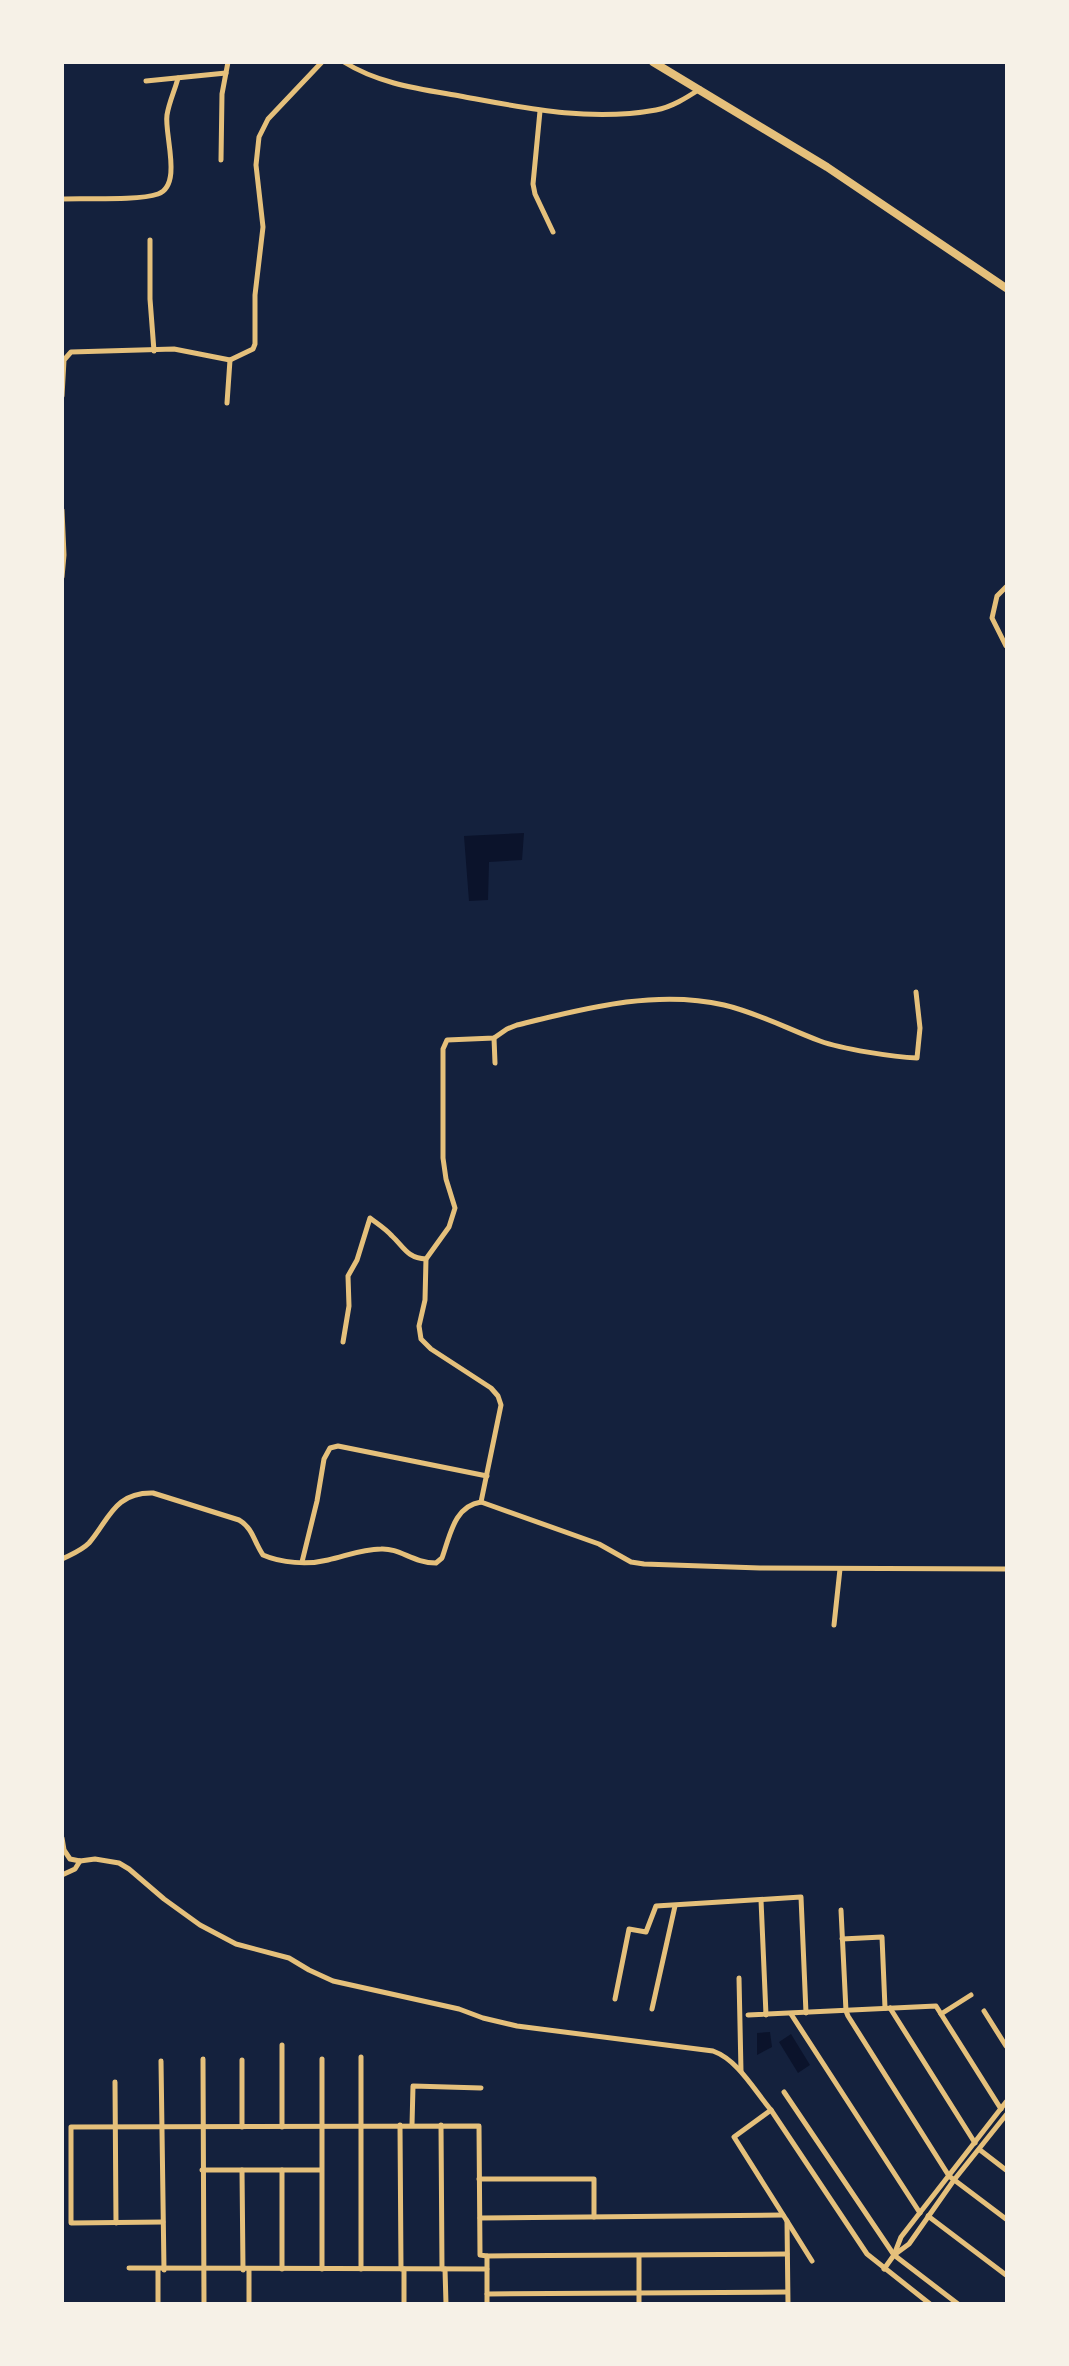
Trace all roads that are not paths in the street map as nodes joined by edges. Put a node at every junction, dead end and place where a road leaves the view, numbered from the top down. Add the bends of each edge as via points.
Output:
1 (228, 62) edge
2 (322, 62) edge
3 (344, 62) edge
4 (653, 62) edge
5 (226, 73) junction
6 (178, 78) junction
7 (146, 81) dead end
8 (700, 89) junction
9 (540, 111) junction
10 (221, 160) dead end
11 (62, 199) edge
12 (553, 232) dead end
13 (150, 240) dead end
14 (1006, 288) edge
15 (154, 351) junction
16 (230, 360) junction
17 (63, 368) edge
18 (62, 396) edge
19 (227, 402) dead end
20 (62, 510) edge
21 (63, 556) edge
22 (62, 577) edge
23 (1006, 587) edge
24 (1006, 646) edge
25 (916, 992) dead end
26 (494, 1038) junction
27 (495, 1063) dead end
28 (426, 1259) junction
29 (342, 1342) dead end
30 (487, 1476) junction
31 (481, 1502) junction
32 (62, 1559) edge
33 (302, 1562) junction
34 (840, 1569) junction
35 (1006, 1569) edge
36 (834, 1625) dead end
37 (62, 1838) edge
38 (80, 1861) junction
39 (62, 1875) edge
40 (761, 1900) junction
41 (675, 1906) junction
42 (841, 1910) dead end
43 (842, 1939) junction
44 (739, 1978) dead end
45 (971, 1995) dead end
46 (615, 2000) dead end
47 (887, 2008) junction
48 (652, 2009) dead end
49 (846, 2011) junction
50 (984, 2011) dead end
51 (806, 2013) junction
52 (791, 2014) junction
53 (940, 2014) junction
54 (748, 2015) dead end
55 (766, 2015) junction
56 (282, 2045) dead end
57 (1006, 2046) edge
58 (361, 2057) dead end
59 (203, 2059) dead end
60 (322, 2059) dead end
61 (242, 2060) dead end
62 (161, 2061) dead end
63 (741, 2070) junction
64 (115, 2082) dead end
65 (481, 2088) dead end
66 (784, 2092) dead end
67 (1006, 2102) edge
68 (771, 2110) junction
69 (999, 2111) junction
70 (1006, 2118) edge
71 (400, 2125) junction
72 (412, 2125) junction
73 (115, 2126) junction
74 (162, 2126) junction
75 (322, 2126) junction
76 (361, 2126) junction
77 (441, 2126) junction
78 (202, 2127) junction
79 (242, 2127) junction
80 (282, 2127) junction
81 (975, 2143) junction
82 (980, 2150) junction
83 (202, 2170) junction
84 (242, 2170) junction
85 (282, 2170) junction
86 (321, 2170) junction
87 (1006, 2170) edge
88 (949, 2176) junction
89 (480, 2179) junction
90 (954, 2180) junction
91 (920, 2213) junction
92 (783, 2214) junction
93 (928, 2216) junction
94 (594, 2217) junction
95 (480, 2218) junction
96 (1006, 2219) edge
97 (787, 2221) junction
98 (163, 2222) junction
99 (116, 2223) junction
100 (787, 2254) junction
101 (894, 2255) junction
102 (487, 2256) junction
103 (639, 2256) junction
104 (812, 2261) dead end
105 (130, 2268) dead end
106 (282, 2269) junction
107 (322, 2269) junction
108 (361, 2269) junction
109 (403, 2269) junction
110 (443, 2269) junction
111 (487, 2269) junction
112 (884, 2269) junction
113 (161, 2270) junction
114 (204, 2270) junction
115 (246, 2270) junction
116 (1006, 2275) edge
117 (788, 2292) junction
118 (488, 2294) junction
119 (639, 2294) junction
120 (158, 2304) edge
121 (204, 2304) edge
122 (249, 2304) edge
123 (404, 2304) edge
124 (446, 2304) edge
125 (487, 2304) edge
126 (639, 2304) edge
127 (788, 2304) edge
128 (930, 2304) edge
129 (958, 2304) edge

1 - 5 street
2 - 16 street via 268,119 259,137 256,165 263,226 255,295 255,344 253,349
3 - 9 street via 385,81
4 - 8 street
5 - 6 street
5 - 10 street
6 - 7 street
6 - 11 street via 167,114 172,169 166,188 160,194 132,197
8 - 9 street via 678,103 657,110 614,115
8 - 14 street via 827,166
9 - 12 street via 533,184
13 - 15 street
15 - 16 street via 174,349
15 - 17 street via 71,352 64,360
16 - 19 street
17 - 18 street
20 - 21 street
21 - 22 street
23 - 24 street via 997,596 992,618
25 - 26 street via 920,1028 918,1058 822,1041 776,1021 723,1005 675,1000 645,1000 594,1007 507,1028
26 - 27 street
26 - 28 street via 447,1040 443,1045 443,1158 455,1208 449,1227
28 - 29 street via 404,1251 393,1236 370,1218 357,1260 348,1276 349,1306
28 - 30 street via 425,1300 419,1326 421,1339 491,1388 501,1404
30 - 31 street
30 - 33 street via 338,1446 330,1448 324,1459
31 - 33 street via 463,1508 442,1558 436,1563 420,1562 380,1548 351,1552 328,1560
31 - 34 street via 599,1544 631,1562
32 - 33 street via 90,1542 109,1513 127,1499 153,1493 239,1520 247,1525 263,1555 287,1562
34 - 35 street
34 - 36 street
37 - 38 street via 66,1856
38 - 39 street via 75,1869
38 - 63 street via 95,1859 119,1863 200,1925 236,1944 289,1958 333,1981 459,2009 517,2026 713,2051 722,2054
40 - 41 street
40 - 51 street via 800,1897
40 - 55 street
41 - 46 street via 656,1906 646,1932 629,1929
41 - 48 street
42 - 43 street
43 - 47 street via 882,1937
43 - 49 street
44 - 63 street
45 - 53 street
47 - 49 street
47 - 53 street via 936,2006
47 - 81 street
49 - 51 street
49 - 88 street
50 - 57 street
51 - 52 street
52 - 55 street
52 - 91 street
53 - 69 street
54 - 55 street
56 - 80 street
58 - 76 street
59 - 78 street
60 - 75 street
61 - 79 street
62 - 74 street
63 - 68 street
64 - 73 street
65 - 72 street via 412,2086
66 - 101 street
67 - 69 street
68 - 92 street via 734,2137
68 - 112 street via 850,2231 867,2254
69 - 70 street
69 - 81 street
70 - 82 street
71 - 72 street
71 - 76 street
71 - 109 street
72 - 77 street
73 - 74 street
73 - 99 street
73 - 99 street via 71,2127 71,2223
74 - 78 street
74 - 98 street
75 - 76 street
75 - 80 street
75 - 86 street
76 - 108 street
77 - 89 street via 479,2126
77 - 110 street
78 - 79 street
78 - 83 street
79 - 80 street
81 - 88 street
82 - 87 street
82 - 90 street
83 - 84 street
83 - 114 street
84 - 85 street
84 - 115 street
85 - 86 street
85 - 106 street
86 - 107 street
88 - 90 street
88 - 91 street
89 - 94 street via 594,2179
89 - 95 street
90 - 93 street
90 - 96 street
91 - 101 street via 901,2237
92 - 94 street
92 - 97 street
93 - 101 street via 909,2244
93 - 116 street
94 - 95 street
95 - 102 street via 480,2255
97 - 100 street
97 - 104 street
98 - 99 street
98 - 113 street
100 - 103 street
100 - 117 street
101 - 112 street
101 - 129 street
102 - 103 street
102 - 111 street
103 - 119 street
105 - 113 street
106 - 107 street
106 - 115 street
107 - 108 street
108 - 109 street
109 - 110 street
109 - 123 street
110 - 111 street
110 - 124 street
111 - 118 street
112 - 128 street
113 - 114 street
113 - 120 street
114 - 115 street
114 - 121 street
115 - 122 street
117 - 119 street
117 - 127 street
118 - 119 street
118 - 125 street
119 - 126 street

